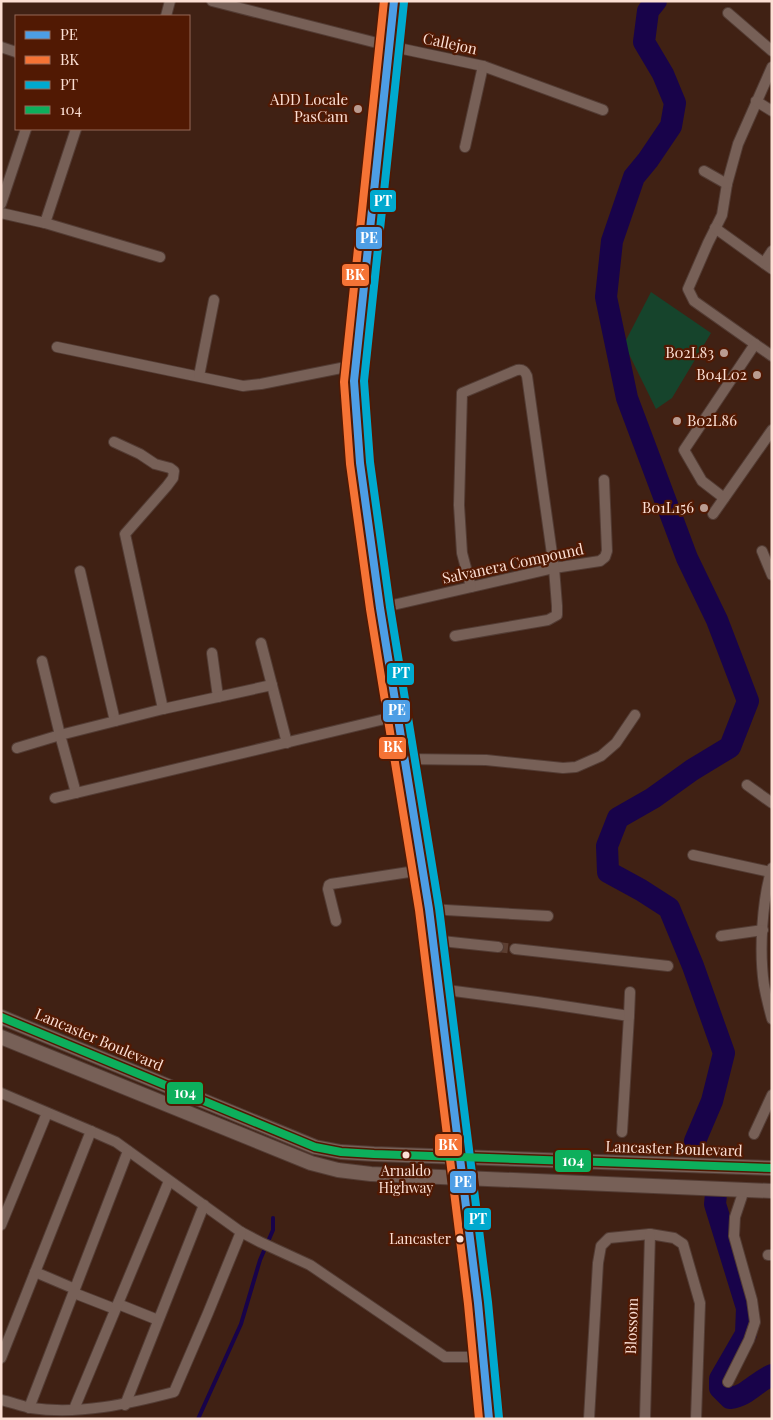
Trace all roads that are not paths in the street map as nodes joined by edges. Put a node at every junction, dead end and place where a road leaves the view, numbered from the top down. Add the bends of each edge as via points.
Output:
1 (170, 1) edge
2 (212, 1) edge
3 (394, 1) edge
4 (728, 13) dead end
5 (166, 15) edge
6 (389, 46) junction
7 (1, 47) edge
8 (772, 51) edge
9 (15, 52) edge
10 (483, 66) junction
11 (772, 67) edge
12 (756, 101) junction
13 (603, 110) dead end
14 (772, 111) edge
15 (26, 130) edge
16 (76, 130) edge
17 (465, 147) dead end
18 (704, 170) dead end
19 (727, 184) junction
20 (1, 204) edge
21 (1, 213) edge
22 (45, 224) junction
23 (715, 228) junction
24 (772, 251) edge
25 (160, 257) dead end
26 (768, 266) edge
27 (214, 300) dead end
28 (755, 344) junction
29 (57, 347) dead end
30 (772, 356) edge
31 (356, 365) junction
32 (199, 376) junction
33 (772, 430) edge
34 (114, 442) dead end
35 (604, 480) dead end
36 (724, 498) junction
37 (713, 514) dead end
38 (772, 557) edge
39 (554, 568) junction
40 (80, 570) dead end
41 (772, 575) edge
42 (471, 587) junction
43 (380, 608) junction
44 (455, 636) dead end
45 (261, 643) dead end
46 (212, 653) dead end
47 (42, 661) dead end
48 (272, 685) junction
49 (218, 697) junction
50 (163, 709) junction
51 (635, 715) dead end
52 (397, 716) junction
53 (115, 721) junction
54 (60, 735) junction
55 (287, 743) junction
56 (16, 748) dead end
57 (405, 759) junction
58 (747, 785) dead end
59 (76, 793) junction
60 (55, 798) dead end
61 (772, 803) edge
62 (693, 855) dead end
63 (422, 870) junction
64 (771, 870) edge
65 (430, 909) junction
66 (548, 916) dead end
67 (336, 921) dead end
68 (763, 930) junction
69 (721, 936) dead end
70 (432, 940) junction
71 (498, 947) tunnel mouth
72 (515, 949) tunnel mouth
73 (668, 966) dead end
74 (439, 989) junction
75 (630, 992) dead end
76 (629, 1016) junction
77 (1, 1017) edge
78 (772, 1019) edge
79 (1, 1037) edge
80 (1, 1094) edge
81 (772, 1095) edge
82 (47, 1112) junction
83 (91, 1130) junction
84 (622, 1132) dead end
85 (754, 1134) dead end
86 (128, 1151) junction
87 (461, 1156) junction
88 (772, 1168) edge
89 (464, 1179) junction
90 (170, 1181) junction
91 (744, 1190) junction
92 (772, 1191) edge
93 (204, 1205) junction
94 (1, 1225) edge
95 (241, 1232) junction
96 (650, 1234) junction
97 (35, 1272) junction
98 (74, 1291) junction
99 (117, 1307) junction
100 (158, 1320) junction
101 (484, 1356) junction
102 (1, 1358) edge
103 (728, 1382) dead end
104 (1, 1400) edge
105 (125, 1404) junction
106 (30, 1408) junction
107 (74, 1409) junction
108 (489, 1419) edge
109 (589, 1419) edge
110 (644, 1419) edge
111 (696, 1419) edge

1 - 5 street
2 - 6 street, Callejon
3 - 6 main road
4 - 8 street
6 - 10 street, Callejon
6 - 31 main road
7 - 9 street
10 - 13 street
10 - 17 street, Callejon
11 - 12 street
12 - 14 street
12 - 19 street via 738,144
15 - 20 street
16 - 22 street
18 - 19 street
19 - 23 street via 722,215
21 - 22 street
22 - 25 street
23 - 26 street
23 - 28 street via 688,289 694,301
24 - 26 street
27 - 32 street
28 - 30 street
28 - 36 street via 684,450 702,481
29 - 32 street
31 - 32 street via 243,386
31 - 43 main road via 354,381 360,463
33 - 36 street
34 - 50 street via 174,471 167,486 125,534
35 - 39 street, Salvanera Compound via 605,557
36 - 37 street
38 - 41 street via 762,550
39 - 42 street, Salvanera Compound
39 - 42 street via 527,376 521,369 462,393 459,505 462,553
39 - 44 street via 557,615 548,620
40 - 53 street
42 - 43 street, Salvanera Compound
43 - 52 main road
45 - 48 street
46 - 49 street
47 - 54 street
48 - 49 street
48 - 55 street
49 - 50 street
50 - 53 street
51 - 57 street via 616,743 602,756 576,767 486,760
52 - 55 street
52 - 57 main road
53 - 54 street
54 - 56 street
54 - 59 street
55 - 59 street
57 - 63 main road
58 - 61 street
59 - 60 street
62 - 64 street
63 - 65 main road
63 - 67 street via 329,885
64 - 68 street
65 - 66 street
65 - 70 main road
68 - 69 street
68 - 78 street via 764,983
70 - 71 street
70 - 74 main road
72 - 73 street
74 - 76 street
74 - 87 main road
75 - 76 street
76 - 84 street
77 - 87 main road, Lancaster Boulevard via 315,1147 366,1154
79 - 89 main road via 311,1163 371,1174
80 - 82 street
81 - 85 street
82 - 83 street
82 - 94 street
83 - 86 street
83 - 97 street
86 - 90 street
86 - 98 street
87 - 88 main road, Lancaster Boulevard
87 - 89 main road
89 - 91 main road
89 - 101 main road
90 - 93 street
90 - 99 street
91 - 92 main road
91 - 103 street via 735,1217 734,1236 755,1322
93 - 95 street
93 - 100 street
95 - 101 street via 310,1265 445,1357
95 - 105 street via 174,1392
96 - 109 street via 609,1238 601,1246
96 - 110 street, Blossom
96 - 111 street via 674,1238 683,1244 700,1303
97 - 98 street
97 - 102 street
98 - 99 street
98 - 106 street
99 - 100 street
99 - 107 street
100 - 105 street
101 - 108 main road
104 - 106 street
105 - 107 street
106 - 107 street

